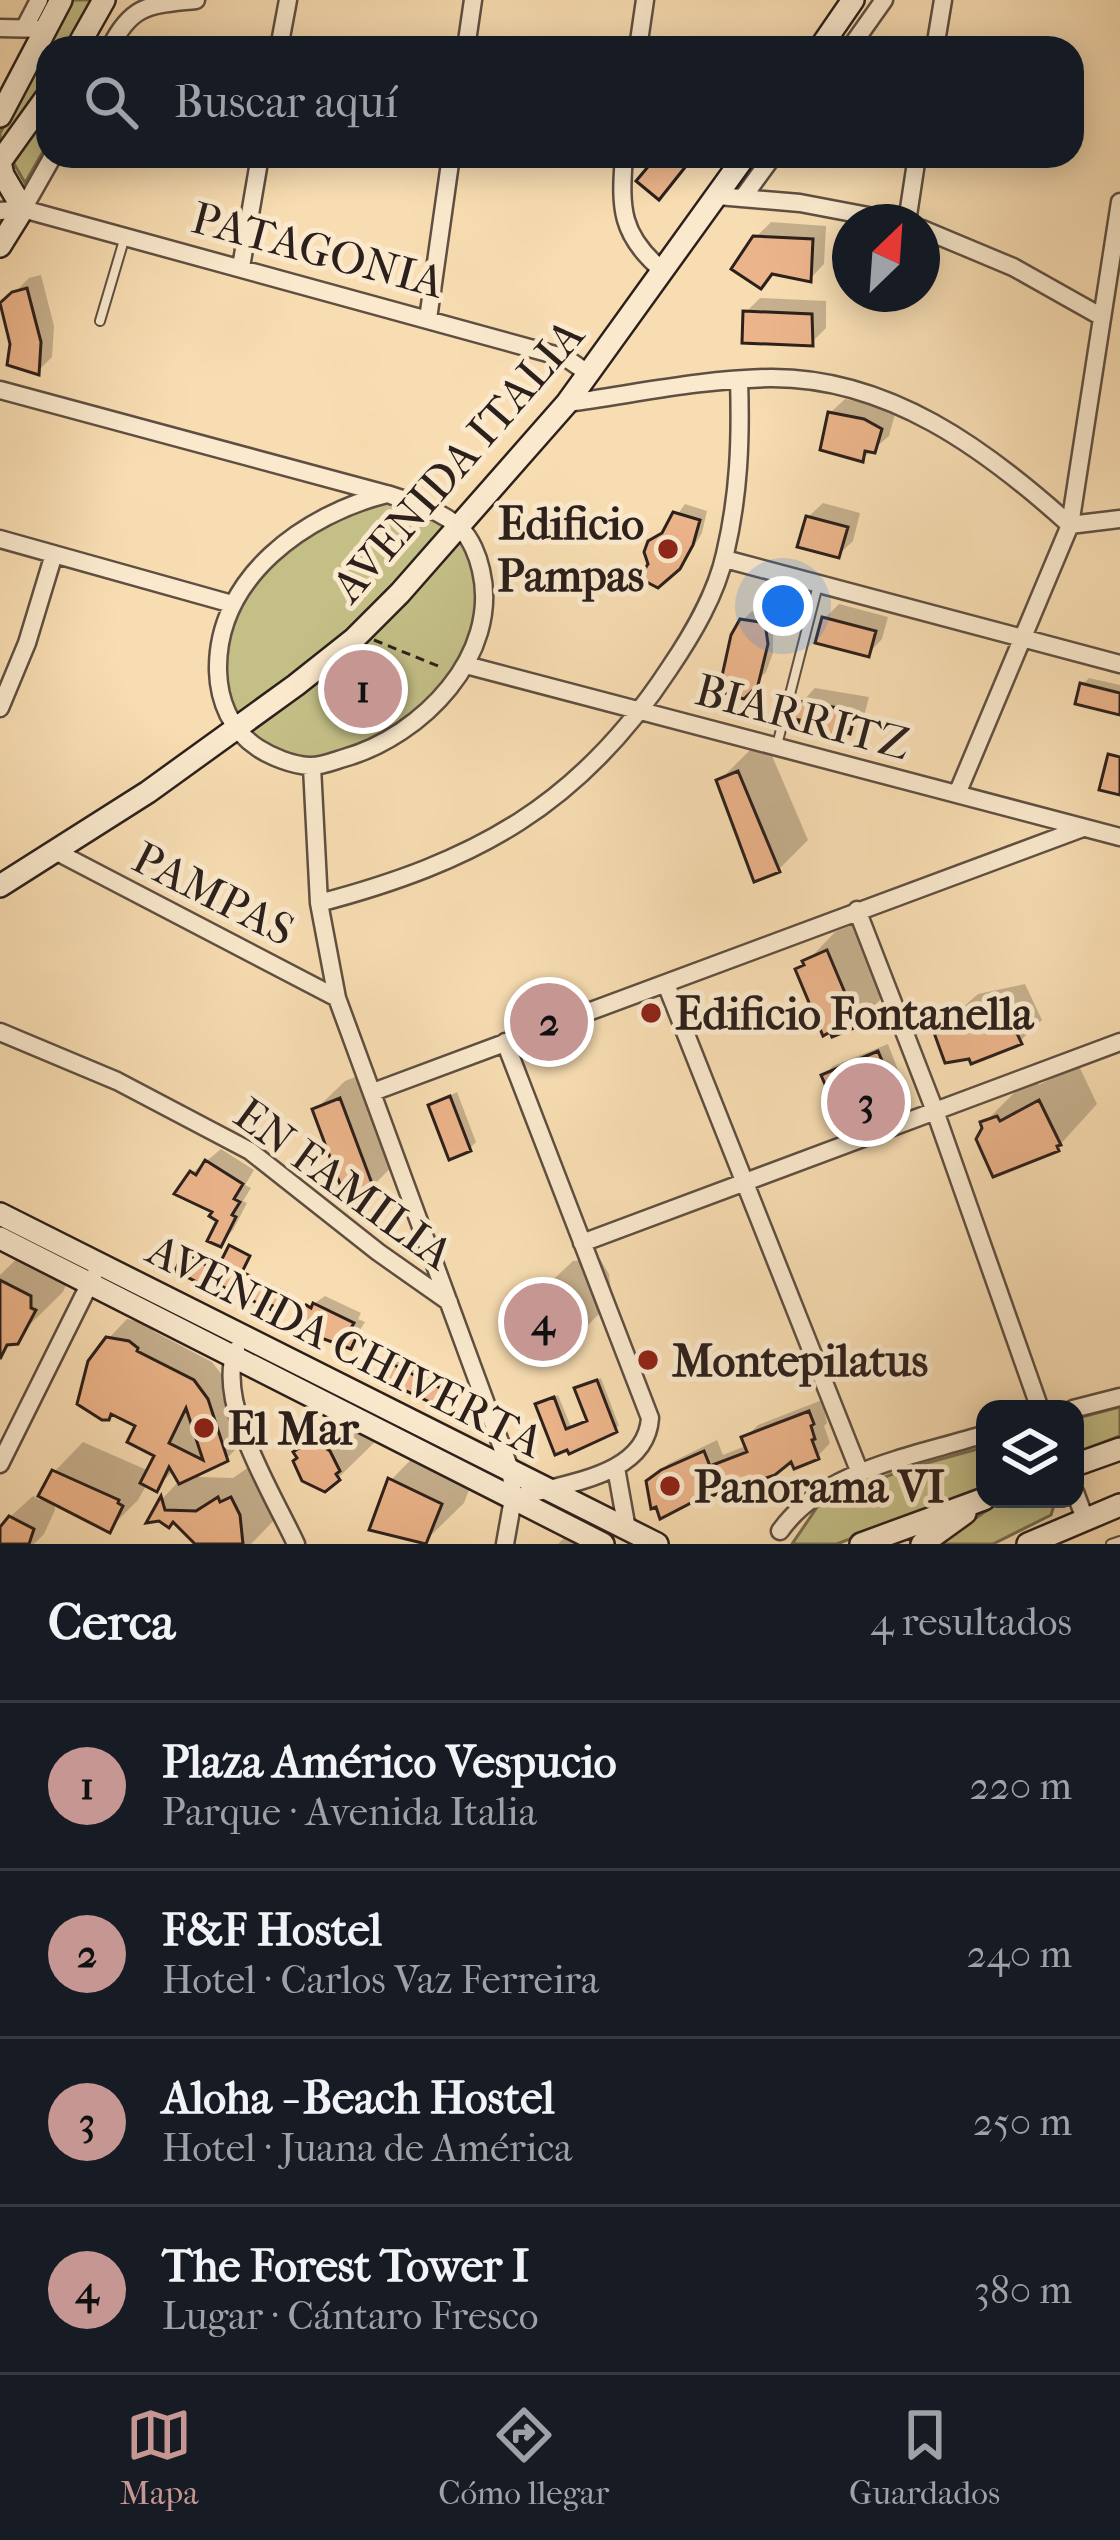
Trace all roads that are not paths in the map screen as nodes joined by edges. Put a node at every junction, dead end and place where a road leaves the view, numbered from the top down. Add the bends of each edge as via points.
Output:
1 (39, 0) edge
2 (61, 0) edge
3 (106, 0) edge
4 (196, 0) edge
5 (288, 0) edge
6 (472, 0) edge
7 (645, 0) edge
8 (853, 0) edge
9 (884, 0) edge
10 (943, 0) edge
11 (163, 2) edge
12 (0, 28) edge
13 (36, 28) junction
14 (84, 36) edge
15 (112, 36) edge
16 (118, 36) edge
17 (282, 36) edge
18 (468, 36) edge
19 (640, 36) edge
20 (828, 36) edge
21 (858, 36) edge
22 (937, 36) edge
23 (36, 112) edge
24 (0, 116) edge
25 (0, 162) edge
26 (44, 168) edge
27 (258, 168) edge
28 (449, 168) edge
29 (623, 168) edge
30 (738, 168) edge
31 (764, 168) edge
32 (914, 168) edge
33 (718, 196) junction
34 (744, 196) junction
35 (1120, 202) edge
36 (907, 204) edge
37 (11, 210) edge
38 (832, 210) edge
39 (940, 237) edge
40 (125, 238) junction
41 (0, 246) edge
42 (241, 267) junction
43 (663, 271) junction
44 (1102, 317) junction
45 (428, 319) junction
46 (100, 321) dead end
47 (589, 374) junction
48 (739, 380) junction
49 (0, 390) edge
50 (567, 403) junction
51 (387, 494) junction
52 (1120, 519) edge
53 (1070, 525) junction
54 (458, 527) junction
55 (0, 539) edge
56 (54, 554) junction
57 (724, 559) junction
58 (819, 584) junction
59 (232, 604) junction
60 (1024, 639) junction
61 (1120, 664) edge
62 (462, 670) junction
63 (0, 708) edge
64 (642, 710) junction
65 (236, 729) junction
66 (776, 746) junction
67 (311, 767) junction
68 (957, 794) junction
69 (1083, 828) junction
70 (1120, 837) edge
71 (57, 853) junction
72 (0, 886) edge
73 (320, 903) junction
74 (857, 910) junction
75 (666, 984) junction
76 (337, 998) junction
77 (0, 1032) edge
78 (505, 1042) junction
79 (1119, 1044) edge
80 (373, 1092) junction
81 (935, 1111) junction
82 (746, 1184) junction
83 (0, 1214) edge
84 (0, 1238) edge
85 (582, 1244) junction
86 (95, 1274) junction
87 (450, 1303) junction
88 (238, 1346) junction
89 (1120, 1397) edge
90 (1037, 1400) edge
91 (1084, 1406) edge
92 (976, 1438) edge
93 (1120, 1449) edge
94 (1084, 1462) edge
95 (0, 1464) edge
96 (616, 1468) junction
97 (511, 1472) junction
98 (860, 1473) junction
99 (544, 1488) junction
100 (513, 1498) junction
101 (976, 1502) edge
102 (1120, 1504) edge
103 (976, 1505) edge
104 (1081, 1508) edge
105 (1085, 1519) junction
106 (626, 1529) junction
107 (780, 1531) dead end
108 (1120, 1541) edge
109 (296, 1544) edge
110 (505, 1544) edge
111 (603, 1544) edge
112 (657, 1544) edge
113 (861, 1544) edge
114 (922, 1544) edge
115 (1028, 1544) edge
116 (1111, 1544) edge

1 - 13 street
2 - 13 street
3 - 14 street
3 - 15 street
4 - 11 street
5 - 17 street
6 - 18 street
7 - 19 street
8 - 20 street
9 - 21 street
10 - 22 street
11 - 16 street via 144,7
12 - 13 street
13 - 24 street
23 - 25 street
25 - 37 street
26 - 37 street
27 - 42 street
28 - 45 street
29 - 43 street via 622,218
30 - 33 street, AVENIDA ITALIA
31 - 34 street
32 - 36 street
33 - 34 street
33 - 43 street, AVENIDA ITALIA
34 - 38 street
35 - 44 street
37 - 40 street, PATAGONIA
37 - 41 street
39 - 44 street
40 - 42 street, PATAGONIA
40 - 46 lane
42 - 45 street, PATAGONIA
43 - 47 street, AVENIDA ITALIA
44 - 53 street
45 - 47 street, PATAGONIA via 566,358
47 - 50 street, AVENIDA ITALIA
48 - 50 street
48 - 53 street via 853,389 929,419
48 - 57 street, PAMPAS via 741,469
49 - 51 street
50 - 54 street, AVENIDA ITALIA
51 - 54 street
51 - 59 street via 346,504 306,527
52 - 53 street
53 - 60 street
54 - 62 street via 486,588 484,623
54 - 65 street, AVENIDA ITALIA via 354,638
55 - 56 street
56 - 59 street
56 - 63 street
57 - 58 street
57 - 64 street, PAMPAS via 693,632
58 - 60 street
58 - 66 lane
59 - 65 street via 218,660 219,696
60 - 61 street
60 - 68 street
62 - 64 street, BIARRITZ
62 - 67 street via 403,730
64 - 66 street, BIARRITZ
64 - 73 street, PAMPAS via 576,779 491,841
65 - 67 street via 278,758
65 - 71 street, AVENIDA ITALIA
66 - 68 street, BIARRITZ
67 - 73 street
68 - 69 street, BIARRITZ
69 - 70 street, BIARRITZ
69 - 74 street
71 - 72 street, AVENIDA ITALIA
71 - 76 street, PAMPAS
73 - 76 street
74 - 75 street
74 - 81 street
75 - 78 street
75 - 82 street
76 - 80 street
77 - 87 street, EN FAMILIA via 250,1151
78 - 80 street
78 - 85 street
79 - 81 street
80 - 87 street
81 - 82 street
81 - 90 street
82 - 85 street
82 - 98 street
83 - 86 street, AVENIDA CHIVERTA
84 - 86 street, AVENIDA CHIVERTA
85 - 96 street via 650,1418 646,1439
86 - 88 street, AVENIDA CHIVERTA
86 - 95 street
87 - 97 street
88 - 97 street, AVENIDA CHIVERTA
88 - 100 street, AVENIDA CHIVERTA
88 - 109 street via 233,1402
89 - 91 street
92 - 98 street
93 - 94 street
96 - 99 street
96 - 106 street
97 - 99 street, AVENIDA CHIVERTA
97 - 100 street
98 - 107 street via 806,1499
99 - 100 street
99 - 106 street, AVENIDA CHIVERTA
100 - 110 street
100 - 111 street, AVENIDA CHIVERTA
101 - 113 street
102 - 105 street
103 - 114 street
104 - 105 street
105 - 115 street
106 - 112 street, AVENIDA CHIVERTA
108 - 116 lane

